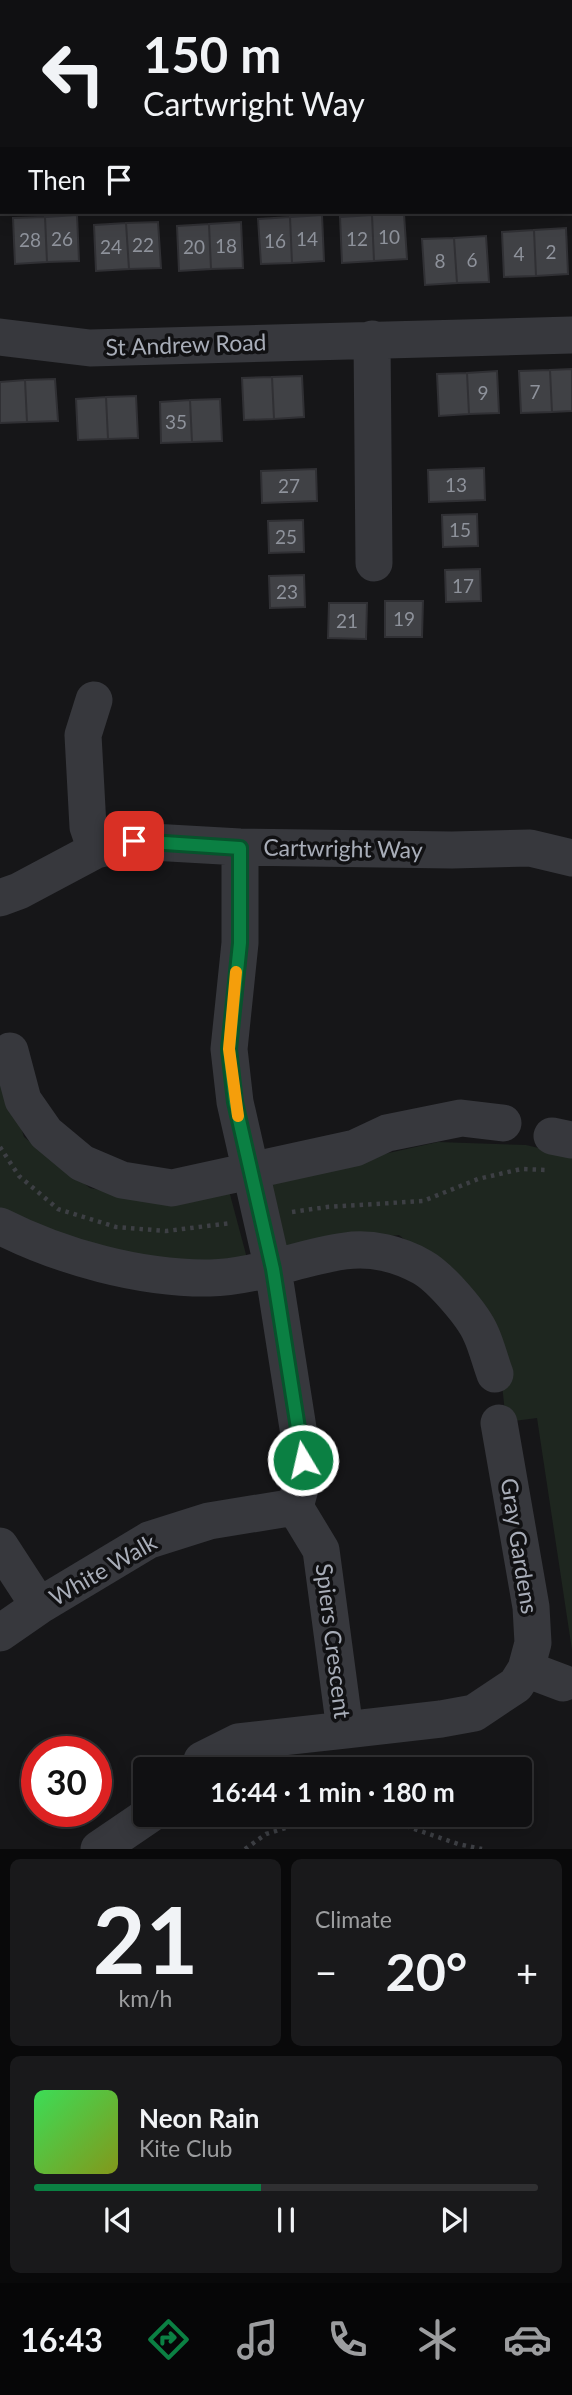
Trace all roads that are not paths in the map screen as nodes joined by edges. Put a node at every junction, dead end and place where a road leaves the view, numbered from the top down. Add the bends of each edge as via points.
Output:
1 (572, 335) edge
2 (0, 337) edge
3 (372, 339) junction
4 (374, 563) dead end
5 (94, 700) dead end
6 (240, 848) junction
7 (96, 850) junction
8 (572, 858) edge
9 (0, 898) edge
10 (10, 1051) dead end
11 (503, 1123) dead end
12 (250, 1170) junction
13 (0, 1226) edge
14 (273, 1269) junction
15 (495, 1374) dead end
16 (499, 1423) dead end
17 (295, 1507) junction
18 (0, 1546) edge
19 (39, 1606) junction
20 (0, 1633) edge
21 (526, 1669) junction
22 (563, 1683) dead end
23 (345, 1730) junction
24 (208, 1757) edge
25 (133, 1826) edge
26 (99, 1849) edge

1 - 3 street, St Andrew Road
2 - 3 street, St Andrew Road via 90,348
3 - 4 street
5 - 7 street via 83,735 88,827
6 - 7 street, Cartwright Way via 134,841
6 - 8 street, Cartwright Way via 530,848
6 - 12 street via 240,943 229,1049
7 - 9 street, Cartwright Way
10 - 12 street via 23,1100 46,1133 82,1163 122,1180 172,1188
11 - 12 street via 461,1118 387,1133 355,1148
12 - 14 street
13 - 14 street via 88,1261 155,1274 211,1278
14 - 15 street via 346,1250 385,1251 424,1268 466,1308
14 - 17 street via 303,1460
16 - 21 street, Gray Gardens via 531,1607 533,1643
17 - 19 street, White Walk via 209,1521 149,1540
17 - 23 street, Spiers Crescent via 321,1550
18 - 19 street
19 - 20 street, White Walk
21 - 22 street
21 - 23 street via 516,1685 474,1713
23 - 24 street, Spiers Crescent via 238,1742
25 - 26 street

